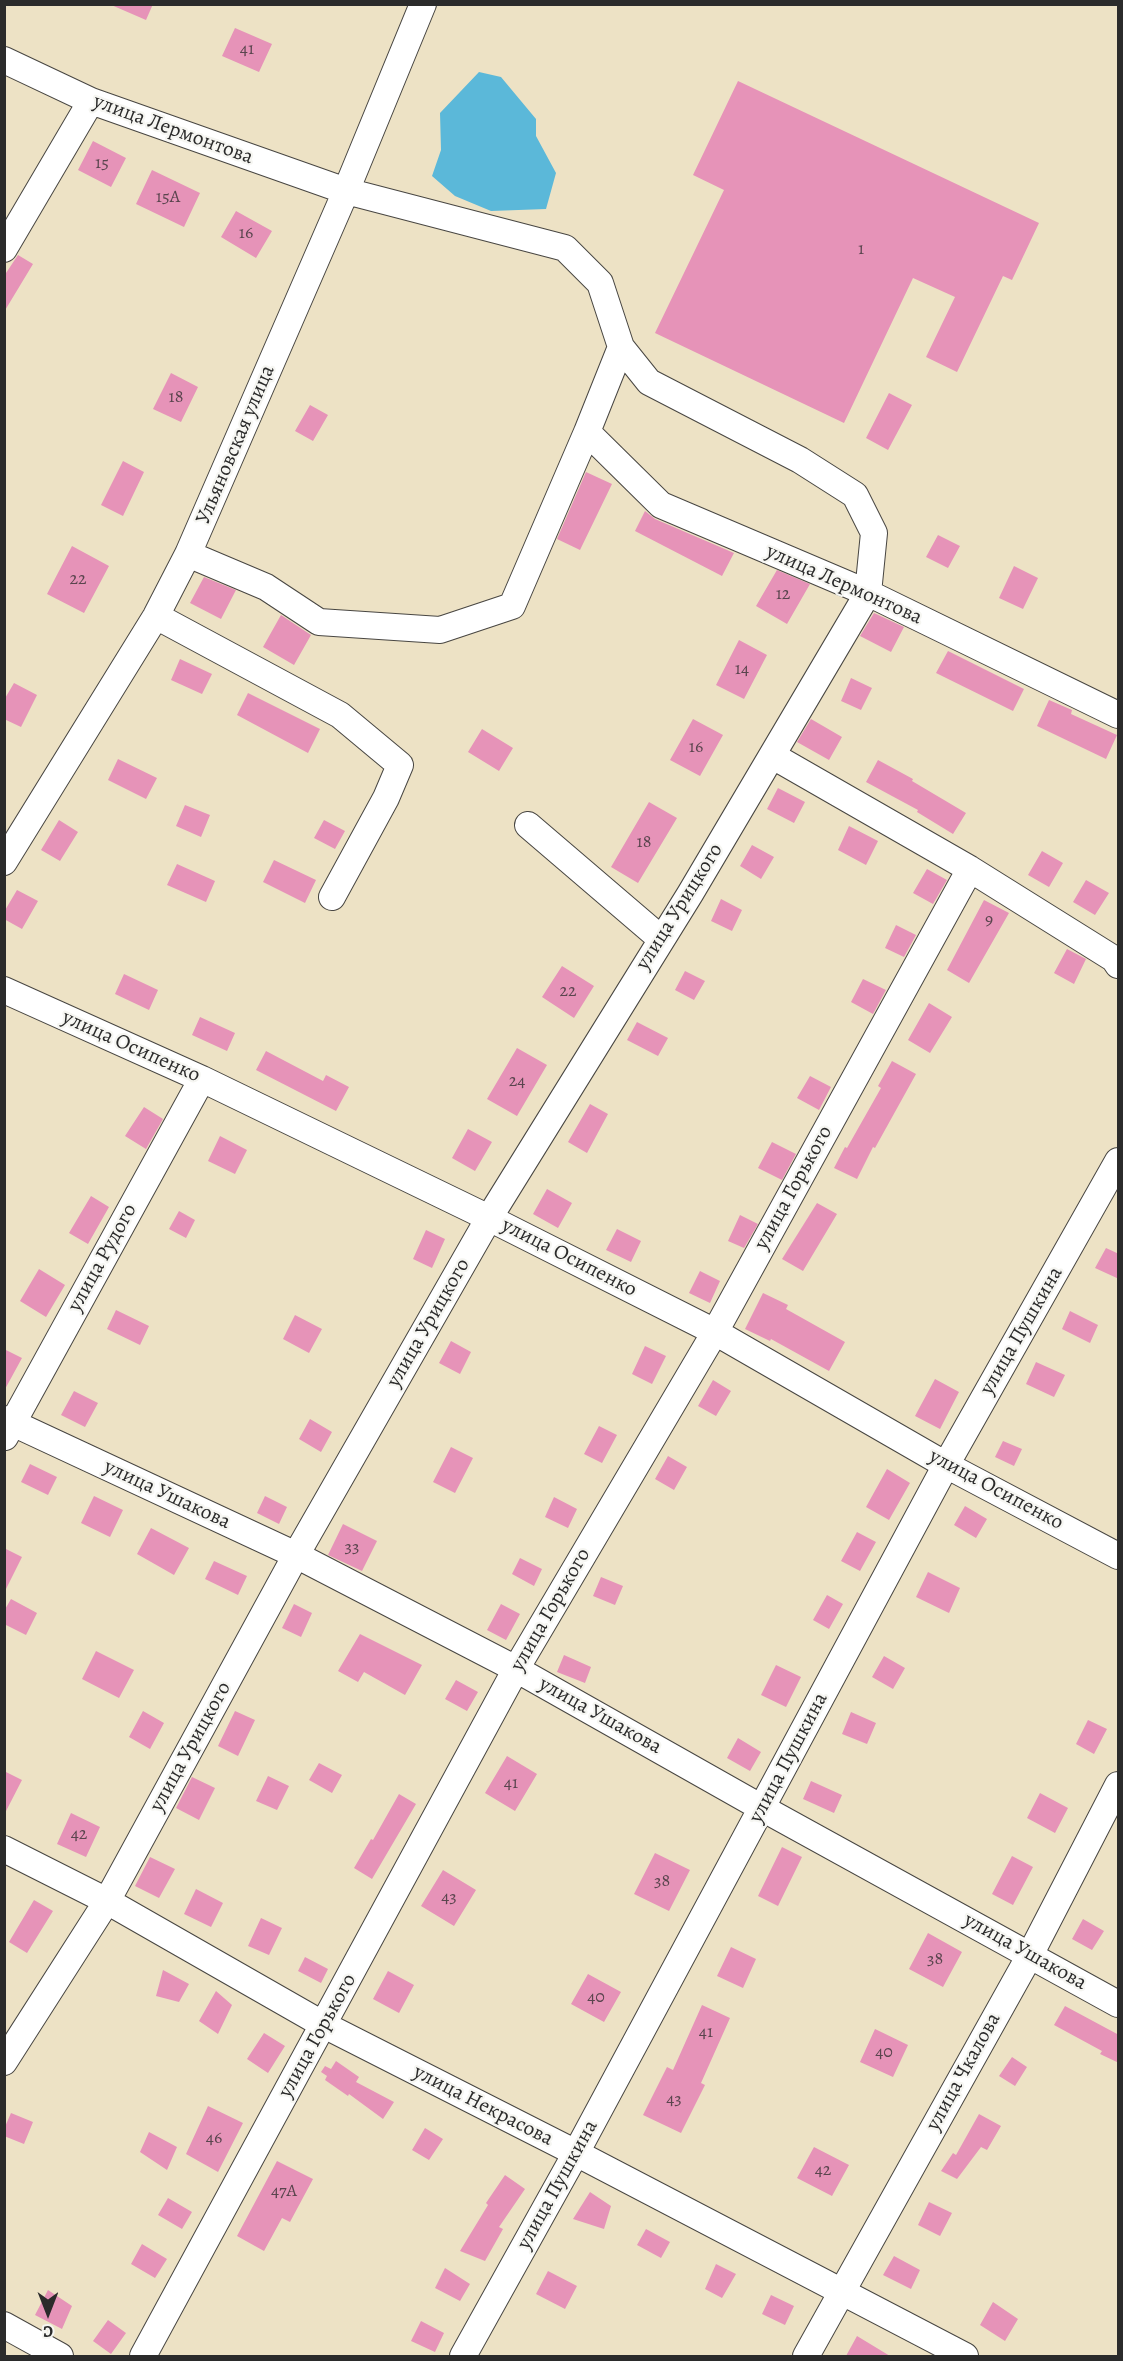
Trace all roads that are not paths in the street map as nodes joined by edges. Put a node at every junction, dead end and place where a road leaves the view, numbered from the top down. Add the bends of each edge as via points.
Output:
1 (423, 4) edge
2 (4, 60) edge
3 (91, 101) junction
4 (345, 191) junction
5 (4, 249) edge
6 (621, 347) junction
7 (587, 432) junction
8 (188, 554) junction
9 (868, 593) junction
10 (156, 616) junction
11 (1119, 715) edge
12 (772, 756) junction
13 (528, 825) dead end
14 (4, 862) edge
15 (970, 868) junction
16 (332, 897) dead end
17 (660, 938) junction
18 (1119, 965) edge
19 (4, 990) edge
20 (202, 1079) junction
21 (1119, 1161) edge
22 (489, 1218) junction
23 (715, 1332) junction
24 (7, 1427) edge
25 (946, 1465) junction
26 (296, 1555) junction
27 (1119, 1556) edge
28 (516, 1669) junction
29 (1119, 1785) edge
30 (762, 1808) junction
31 (4, 1849) edge
32 (107, 1901) junction
33 (1030, 1955) junction
34 (1119, 2004) edge
35 (324, 2025) junction
36 (4, 2062) edge
37 (576, 2153) junction
38 (840, 2293) junction
39 (4, 2325) edge
40 (60, 2356) edge
41 (143, 2356) edge
42 (463, 2356) edge
43 (806, 2356) edge
44 (965, 2356) edge

1 - 4 street, Ульяновская улица
2 - 3 street, улица Лермонтова
3 - 4 street, улица Лермонтова
3 - 5 street
4 - 6 street, улица Лермонтова via 566,248 600,283
4 - 8 street, Ульяновская улица
6 - 7 street
6 - 9 street via 649,382 800,460 855,495 874,533
7 - 8 street via 512,606 440,630 319,622 266,587
7 - 9 street, улица Лермонтова via 661,506
8 - 10 street, Ульяновская улица
9 - 11 street, улица Лермонтова
9 - 12 street, улица Урицкого
10 - 14 street, Ульяновская улица
10 - 16 street via 340,715 400,765
12 - 15 street
12 - 17 street, улица Урицкого
13 - 17 street
15 - 18 street
15 - 23 street, улица Горького
17 - 22 street, улица Урицкого
19 - 20 street, улица Осипенко
20 - 22 street, улица Осипенко
20 - 24 street, улица Рудого
21 - 25 street, улица Пушкина
22 - 23 street, улица Осипенко
22 - 26 street, улица Урицкого
23 - 25 street, улица Осипенко
23 - 28 street, улица Горького
24 - 26 street, улица Ушакова
25 - 27 street, улица Осипенко
25 - 30 street, улица Пушкина
26 - 28 street, улица Ушакова
26 - 32 street, улица Урицкого
28 - 30 street, улица Ушакова
28 - 35 street, улица Горького
29 - 33 street, улица Чкалова
30 - 33 street, улица Ушакова
30 - 37 street, улица Пушкина
31 - 32 street, улица Некрасова
32 - 35 street, улица Некрасова
32 - 36 street, улица Урицкого
33 - 34 street, улица Ушакова
33 - 38 street, улица Чкалова
35 - 37 street, улица Некрасова
35 - 41 street, улица Горького
37 - 38 street, улица Некрасова
37 - 42 street, улица Пушкина
38 - 43 street, улица Чкалова
38 - 44 street, улица Некрасова
39 - 40 street

